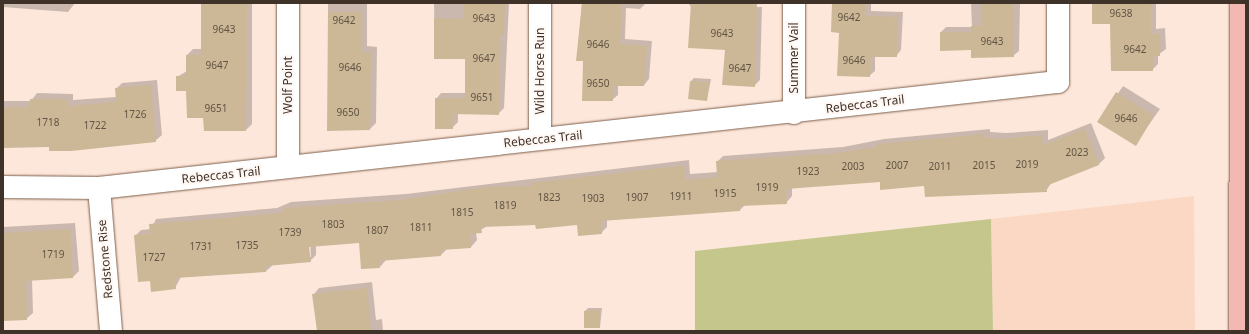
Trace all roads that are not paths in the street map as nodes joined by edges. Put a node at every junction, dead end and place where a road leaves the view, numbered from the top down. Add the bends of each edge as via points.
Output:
1 (288, 3) edge
2 (540, 3) edge
3 (794, 3) edge
4 (1058, 3) edge
5 (1241, 3) edge
6 (794, 112) junction
7 (540, 139) junction
8 (288, 167) junction
9 (3, 187) edge
10 (99, 188) junction
11 (110, 331) edge
12 (1240, 331) edge

1 - 8 street, Wolf Point
2 - 7 street, Wild Horse Run
3 - 6 street, Summer Vail
4 - 6 street, Rebeccas Trail via 1058,82
5 - 12 main road
6 - 7 street, Rebeccas Trail
7 - 8 street, Rebeccas Trail
8 - 10 street, Rebeccas Trail
9 - 10 street, Rebeccas Trail via 27,185
10 - 11 street, Redstone Rise

